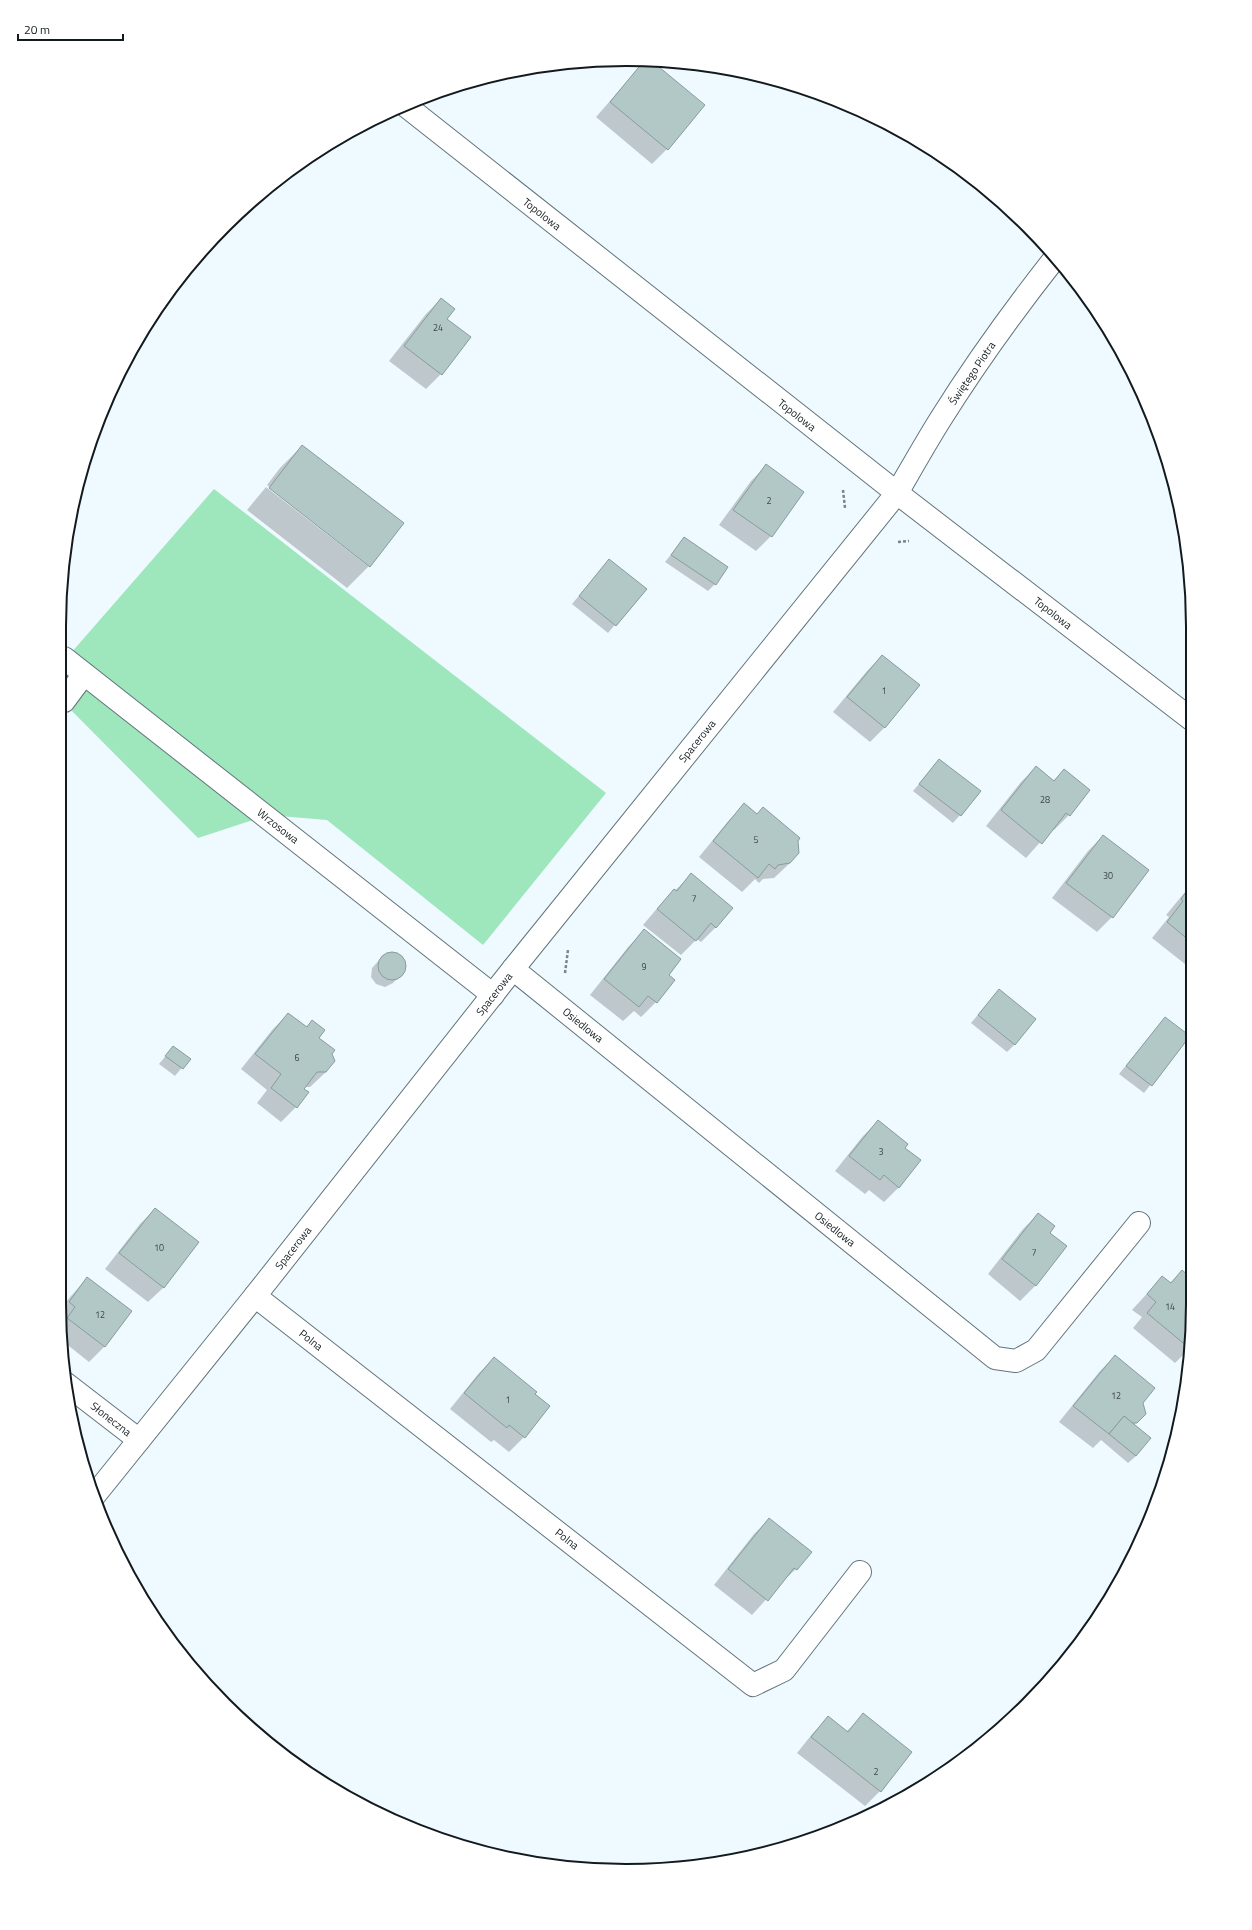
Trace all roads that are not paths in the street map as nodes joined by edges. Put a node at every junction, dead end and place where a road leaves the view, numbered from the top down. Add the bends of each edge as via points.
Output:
1 (411, 110) edge
2 (1051, 262) edge
3 (896, 493) junction
4 (66, 660) edge
5 (84, 674) junction
6 (66, 698) edge
7 (1186, 715) edge
8 (513, 969) junction
9 (493, 995) junction
10 (1139, 1223) dead end
11 (255, 1296) junction
12 (73, 1390) edge
13 (139, 1440) junction
14 (98, 1490) edge
15 (860, 1572) dead end

1 - 3 street, Topolowa
2 - 3 street, Świętego Piotra via 979,361
3 - 7 street, Topolowa
3 - 8 street, Spacerowa
4 - 5 street, Wrzosowa
5 - 6 street
5 - 9 street, Wrzosowa
8 - 9 street, Spacerowa
8 - 10 street, Osiedlowa via 995,1358 1016,1361 1036,1350
9 - 11 street, Spacerowa
11 - 13 street, Spacerowa
11 - 15 street, Polna via 753,1685 784,1670
12 - 13 street, Słoneczna
13 - 14 street, Spacerowa

